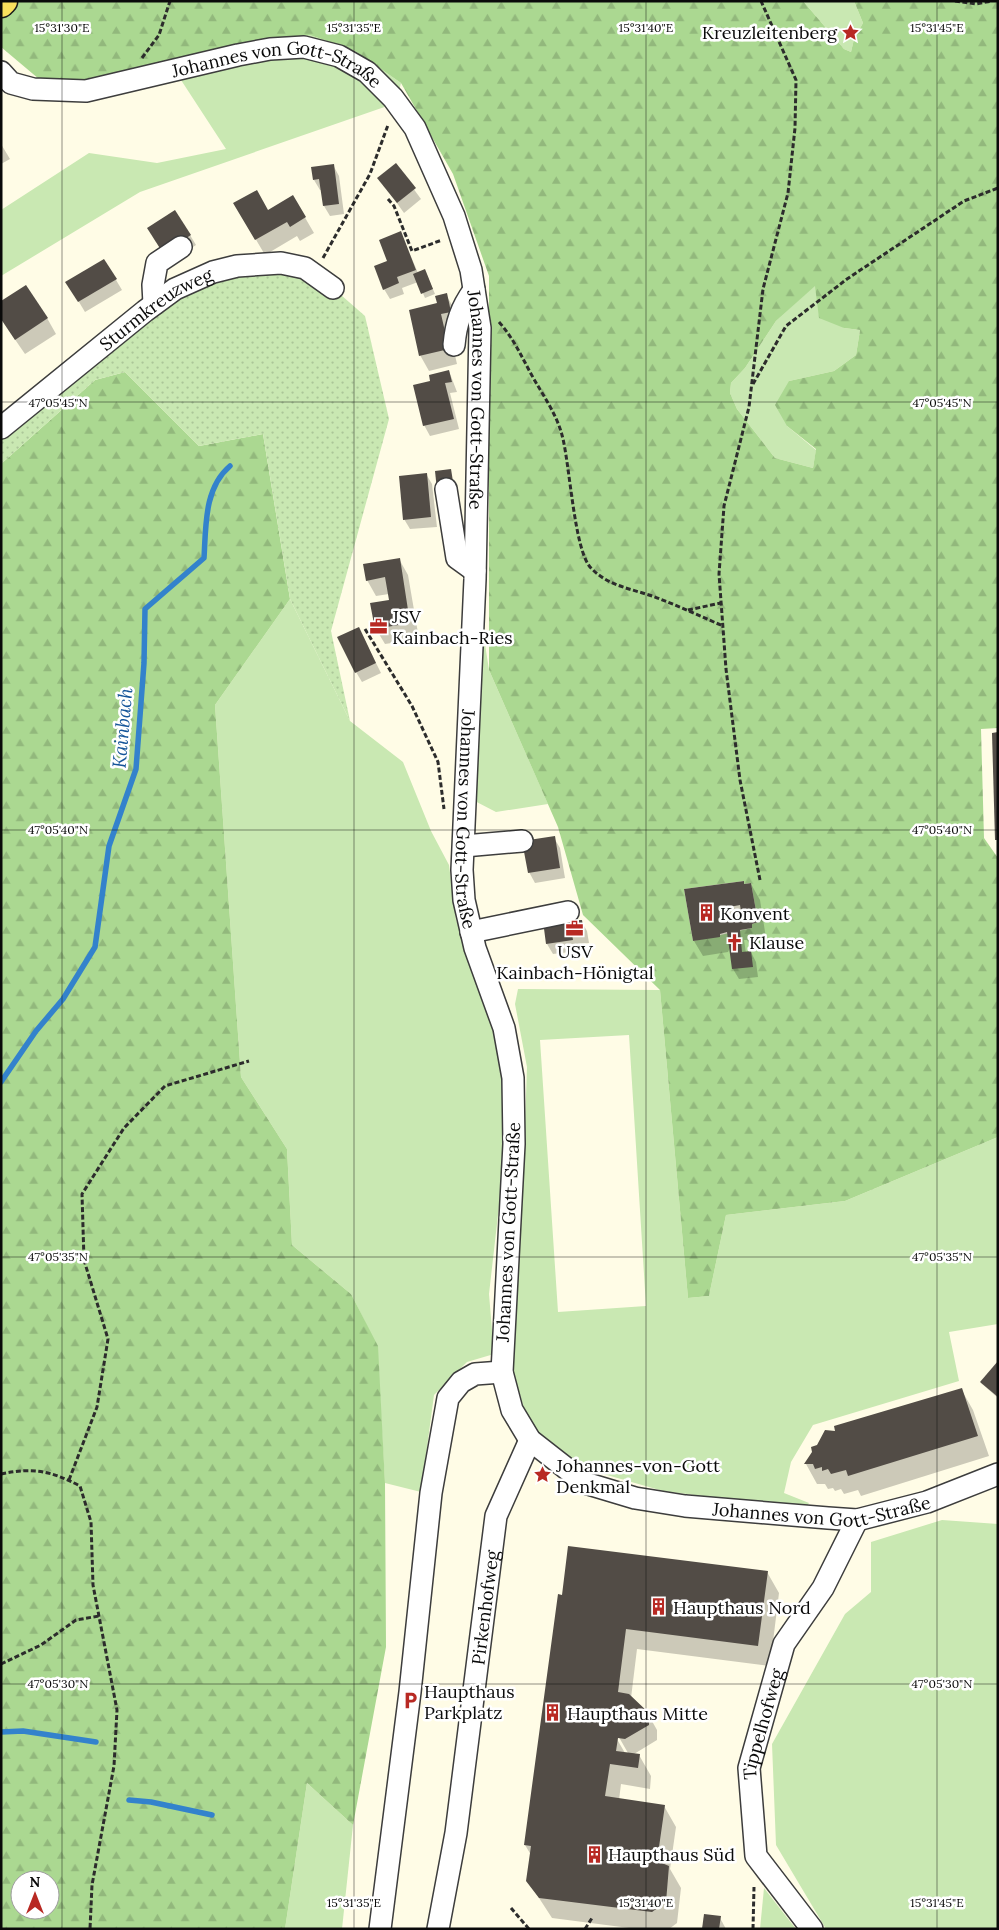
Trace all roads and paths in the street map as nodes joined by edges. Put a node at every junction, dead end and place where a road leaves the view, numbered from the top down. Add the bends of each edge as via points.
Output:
1 (4, 1) edge
2 (170, 1) edge
3 (761, 1) edge
4 (955, 1) edge
5 (992, 1) edge
6 (1, 4) edge
7 (1, 72) edge
8 (124, 82) junction
9 (396, 103) junction
10 (998, 188) edge
11 (388, 199) dead end
12 (459, 234) junction
13 (181, 246) dead end
14 (313, 274) junction
15 (333, 288) dead end
16 (474, 290) junction
17 (154, 304) junction
18 (454, 345) dead end
19 (517, 345) dead end
20 (752, 387) junction
21 (1, 428) edge
22 (446, 489) dead end
23 (475, 571) junction
24 (721, 603) junction
25 (688, 610) junction
26 (723, 626) junction
27 (365, 628) dead end
28 (444, 815) dead end
29 (522, 841) dead end
30 (464, 846) junction
31 (760, 880) dead end
32 (568, 912) dead end
33 (471, 932) junction
34 (248, 1061) dead end
35 (502, 1372) junction
36 (530, 1440) junction
37 (1, 1474) edge
38 (998, 1474) edge
39 (69, 1480) junction
40 (857, 1520) junction
41 (99, 1616) junction
42 (1, 1664) edge
43 (756, 1856) junction
44 (511, 1908) dead end
45 (592, 1918) dead end
46 (90, 1929) edge
47 (380, 1929) edge
48 (438, 1929) edge
49 (529, 1929) edge
50 (585, 1929) edge
51 (753, 1929) edge
52 (812, 1929) edge

1 - 6 main road
2 - 8 path via 160,35
3 - 20 path via 796,80 795,128 788,193 763,289
4 - 5 path via 976,4
7 - 8 street, Johannes von Gott-Straße via 11,82 33,89 86,92
8 - 9 street, Johannes von Gott-Straße via 238,55 304,47 339,56 367,72
9 - 12 street, Johannes von Gott-Straße via 415,128
9 - 14 path via 370,174
10 - 20 path via 964,201 847,279 786,326
11 - 12 path via 394,206 412,251
12 - 16 street, Johannes von Gott-Straße
13 - 17 street via 157,263 152,285
14 - 15 street, Sturmkreuzweg
14 - 17 street, Sturmkreuzweg via 305,268 281,263 237,266 213,272 175,289
16 - 18 street via 461,308 455,326
16 - 23 street, Johannes von Gott-Straße via 480,328
17 - 21 street, Sturmkreuzweg
19 - 25 path via 562,434 570,469 575,520 590,568 612,584
20 - 24 path via 724,506 719,574
22 - 23 street via 457,558
23 - 30 street, Johannes von Gott-Straße
24 - 25 path
24 - 26 path
25 - 26 path
26 - 31 path via 740,780
27 - 28 path via 412,706 438,762
29 - 30 street
30 - 33 street, Johannes von Gott-Straße via 464,900
32 - 33 street
33 - 35 street, Johannes von Gott-Straße via 504,1028 513,1078 514,1144
34 - 39 path via 165,1086 124,1128 82,1194 84,1260 108,1339 98,1407
35 - 36 street, Johannes von Gott-Straße via 512,1410
35 - 47 street via 475,1374 461,1382 448,1398 431,1493
36 - 40 street, Johannes von Gott-Straße via 585,1483 635,1498 685,1506
36 - 48 street, Pirkenhofweg via 496,1516 456,1833
37 - 39 path via 25,1469 57,1474
38 - 40 street, Johannes von Gott-Straße via 928,1502
39 - 41 path via 80,1486 91,1522 93,1584
40 - 43 street, Tippelhofweg via 823,1588 784,1644 749,1768
41 - 42 path via 76,1620 41,1645
41 - 46 path via 117,1710 114,1766 92,1885
43 - 51 path
43 - 52 street
44 - 49 path
45 - 50 path

